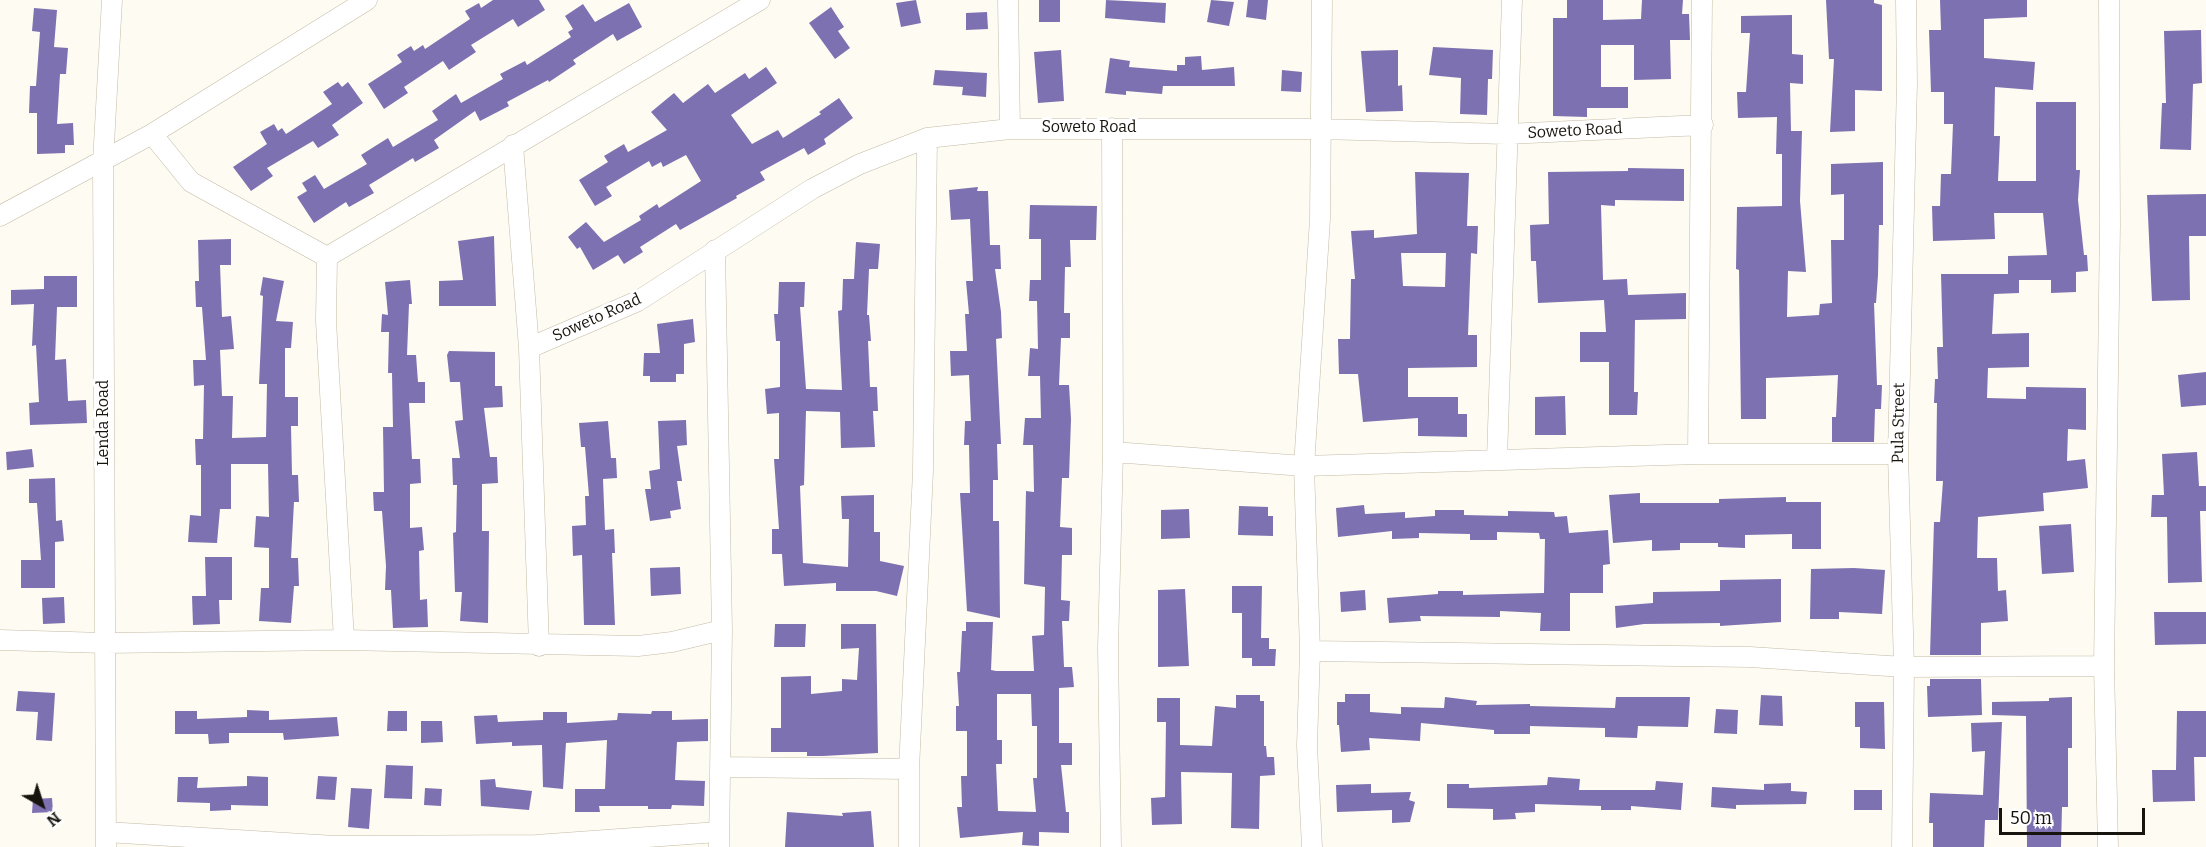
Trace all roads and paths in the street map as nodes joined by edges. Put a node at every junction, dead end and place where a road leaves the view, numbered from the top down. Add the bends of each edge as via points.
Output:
1 (112, 0) edge
2 (367, 0) edge
3 (760, 0) edge
4 (1008, 0) edge
5 (1322, 0) edge
6 (1512, 0) edge
7 (1702, 0) edge
8 (1906, 0) edge
9 (2109, 0) edge
10 (1703, 125) junction
11 (1112, 128) junction
12 (1010, 129) junction
13 (1321, 129) junction
14 (152, 134) junction
15 (1506, 134) junction
16 (927, 138) junction
17 (513, 146) junction
18 (103, 162) junction
19 (0, 216) edge
20 (715, 250) junction
21 (327, 257) junction
22 (529, 348) junction
23 (1113, 452) junction
24 (1698, 453) junction
25 (1898, 454) junction
26 (1497, 459) junction
27 (1304, 466) junction
28 (722, 630) junction
29 (0, 640) edge
30 (344, 640) junction
31 (105, 644) junction
32 (539, 646) junction
33 (1310, 651) junction
34 (2104, 666) junction
35 (1904, 667) junction
36 (720, 767) junction
37 (909, 769) junction
38 (106, 839) edge
39 (719, 840) edge
40 (535, 846) edge
41 (909, 847) edge
42 (1111, 847) edge
43 (1312, 847) edge
44 (1902, 847) edge
45 (2108, 847) edge

1 - 18 street, Lenda Road
2 - 14 street
3 - 17 street
4 - 12 street
5 - 13 street
6 - 15 street
7 - 10 street
8 - 25 street, Pula Street
9 - 34 street
10 - 15 street, Soweto Road
10 - 24 street
11 - 12 street, Soweto Road
11 - 13 street, Soweto Road
11 - 23 street
12 - 16 street, Soweto Road
13 - 15 street, Soweto Road
13 - 27 street via 1320,219
14 - 18 street
14 - 21 street via 190,182
15 - 26 street
16 - 20 street, Soweto Road via 860,164
16 - 37 street via 923,471
17 - 21 street
17 - 22 street
18 - 19 street
18 - 31 street, Lenda Road
20 - 22 street, Soweto Road via 638,301
20 - 28 street
21 - 30 street via 326,321
22 - 32 street
23 - 27 street
23 - 42 street via 1108,648
24 - 25 street
24 - 26 street
25 - 35 street, Pula Street
26 - 27 street
27 - 33 street
28 - 32 street via 638,646
28 - 36 street
29 - 31 street
30 - 31 street
30 - 32 street
31 - 38 street, Lenda Road
33 - 35 street via 1750,657
33 - 43 street via 1307,746
34 - 35 street
34 - 45 street
35 - 44 street, Pula Street
36 - 37 street
36 - 39 street
37 - 41 street
38 - 40 street via 335,846
39 - 40 street

